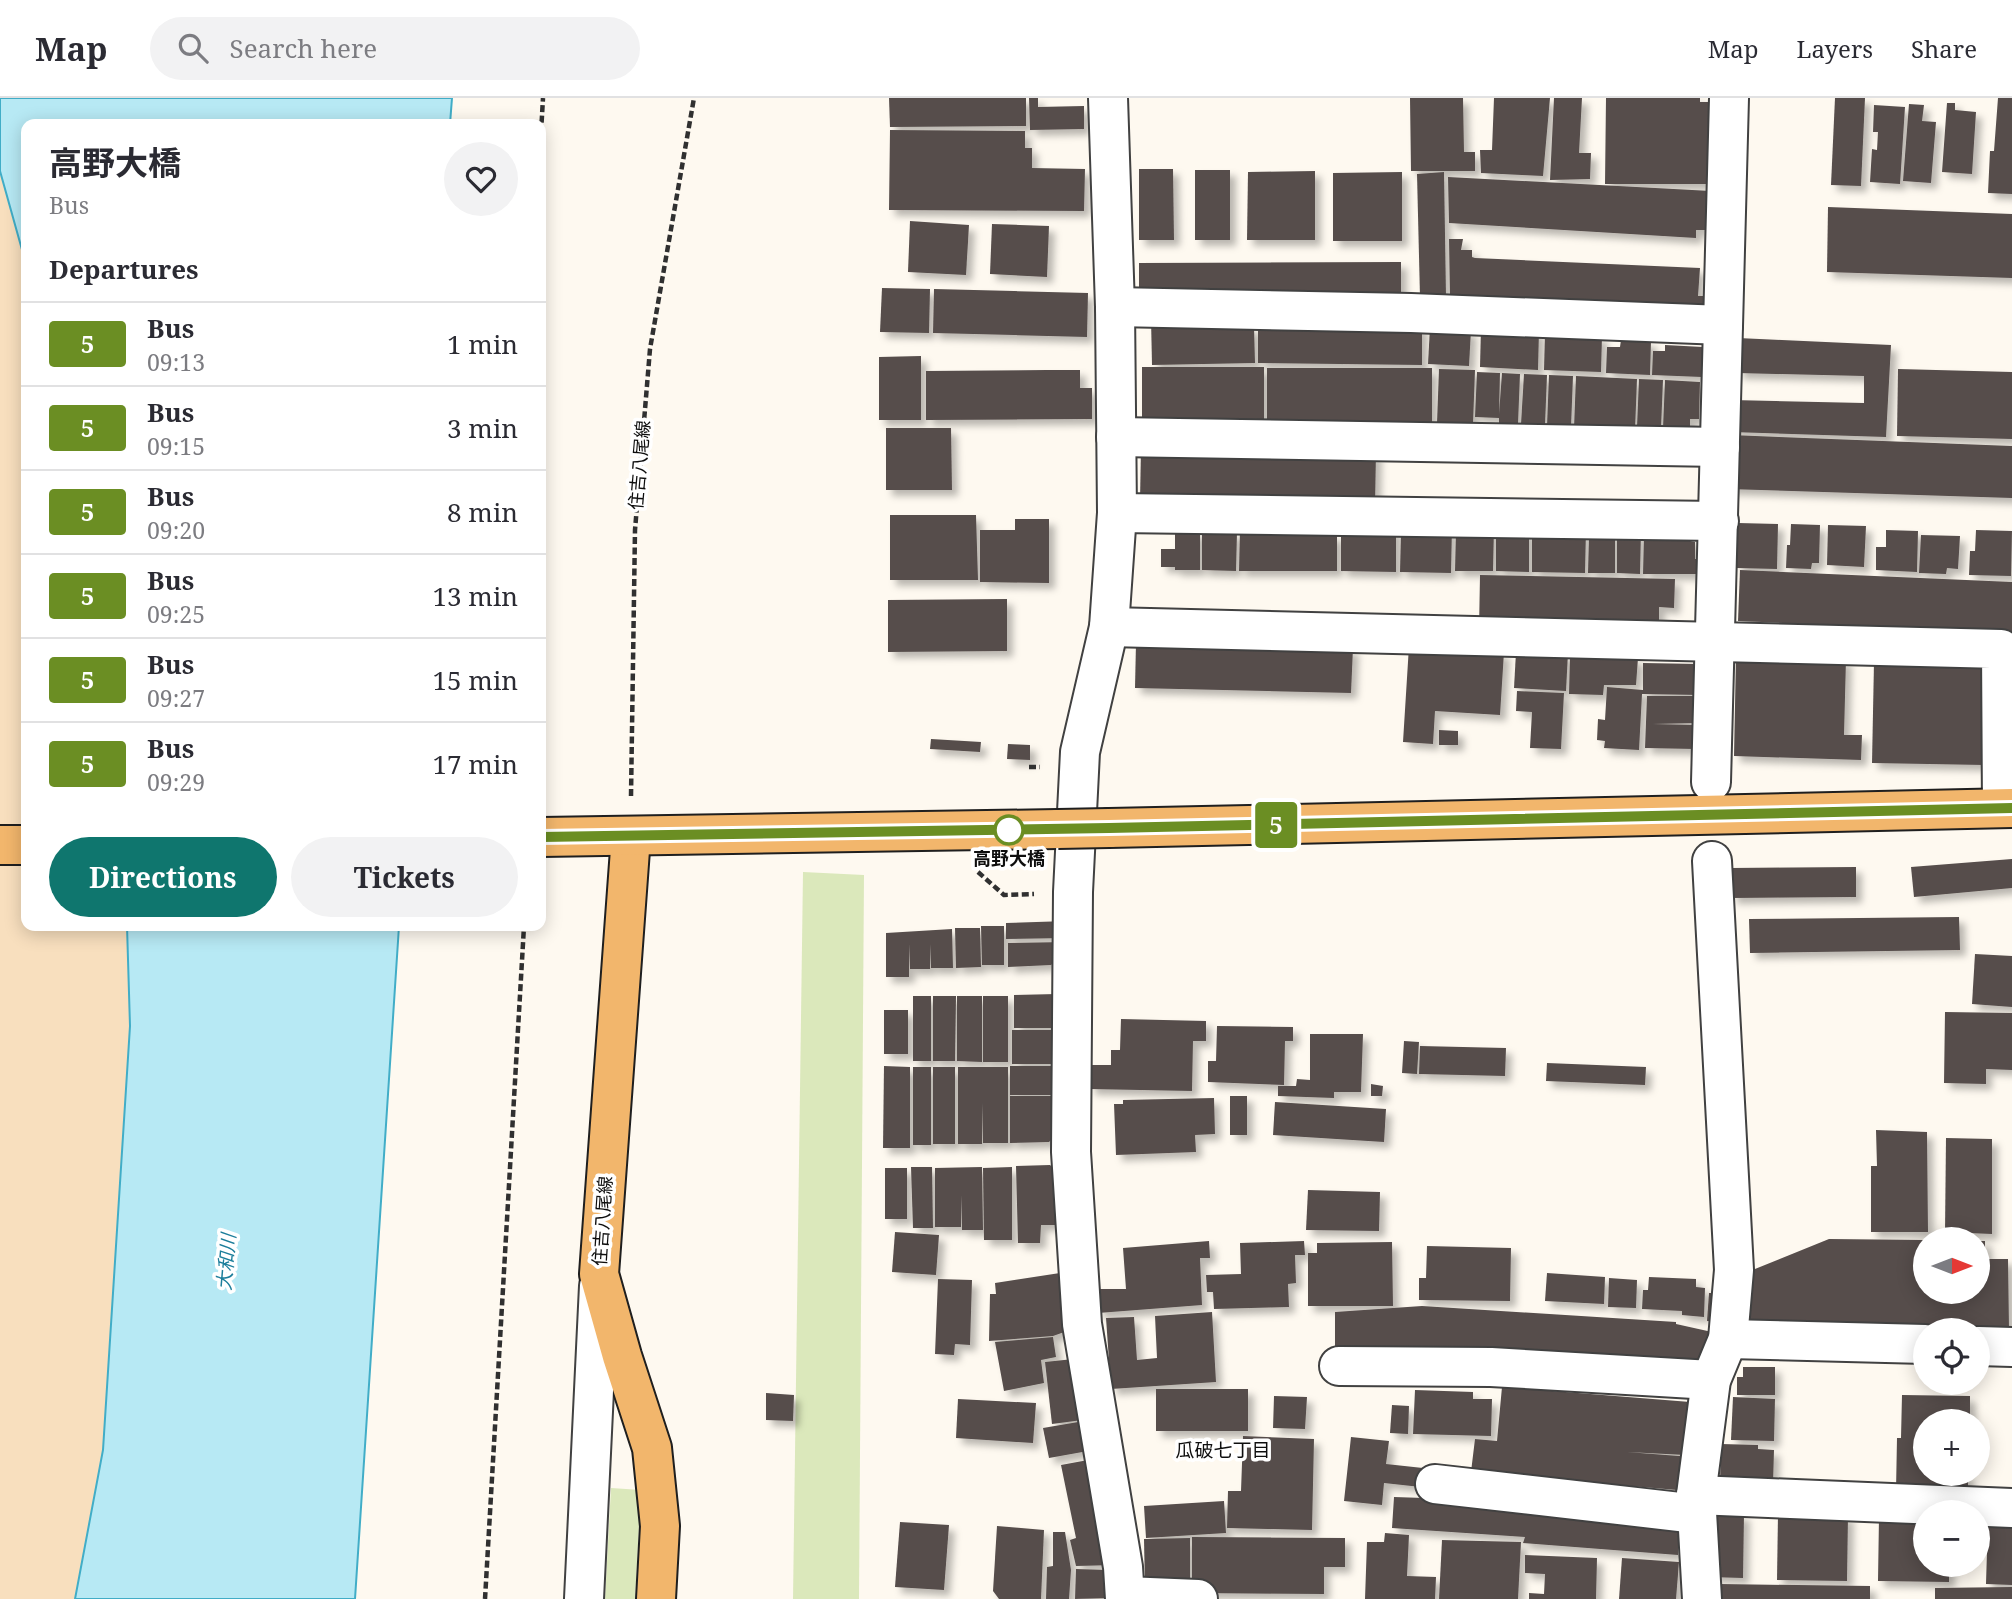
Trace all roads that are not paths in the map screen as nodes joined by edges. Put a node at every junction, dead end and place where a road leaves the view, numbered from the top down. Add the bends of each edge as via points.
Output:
1 (1108, 98) edge
2 (1729, 98) edge
3 (1115, 307) junction
4 (1723, 324) junction
5 (1116, 437) junction
6 (1720, 447) junction
7 (1117, 513) junction
8 (1719, 521) junction
9 (1109, 627) junction
10 (1715, 640) junction
11 (1711, 782) dead end
12 (2007, 808) edge
13 (618, 836) junction
14 (546, 837) edge
15 (0, 845) edge
16 (21, 845) edge
17 (1712, 861) dead end
18 (599, 1274) junction
19 (1728, 1339) junction
20 (1913, 1344) edge
21 (1990, 1346) edge
22 (2012, 1346) edge
23 (1339, 1366) dead end
24 (1711, 1380) junction
25 (1435, 1484) dead end
26 (1696, 1505) junction
27 (2012, 1508) edge
28 (1125, 1597) edge
29 (584, 1599) edge
30 (656, 1599) edge
31 (1198, 1599) edge
32 (1702, 1599) edge

1 - 3 street
2 - 4 street
3 - 4 street
3 - 5 street
4 - 6 street
5 - 6 street
5 - 7 street
6 - 8 street
7 - 8 street
7 - 9 street
8 - 10 street
9 - 10 street
9 - 28 street via 1080,752 1073,892 1071,1152 1082,1324
10 - 11 street
10 - 12 street via 2001,649
12 - 13 main road, bridge
13 - 14 main road
13 - 18 main road, 住吉八尾線
15 - 16 main road
17 - 19 street via 1734,1270
18 - 29 street
18 - 30 main road, 住吉八尾線 via 652,1448 660,1526
19 - 20 street
19 - 24 street
21 - 22 street
23 - 24 street via 1491,1367
24 - 26 street
25 - 26 street
26 - 27 street
26 - 32 street
28 - 31 street

